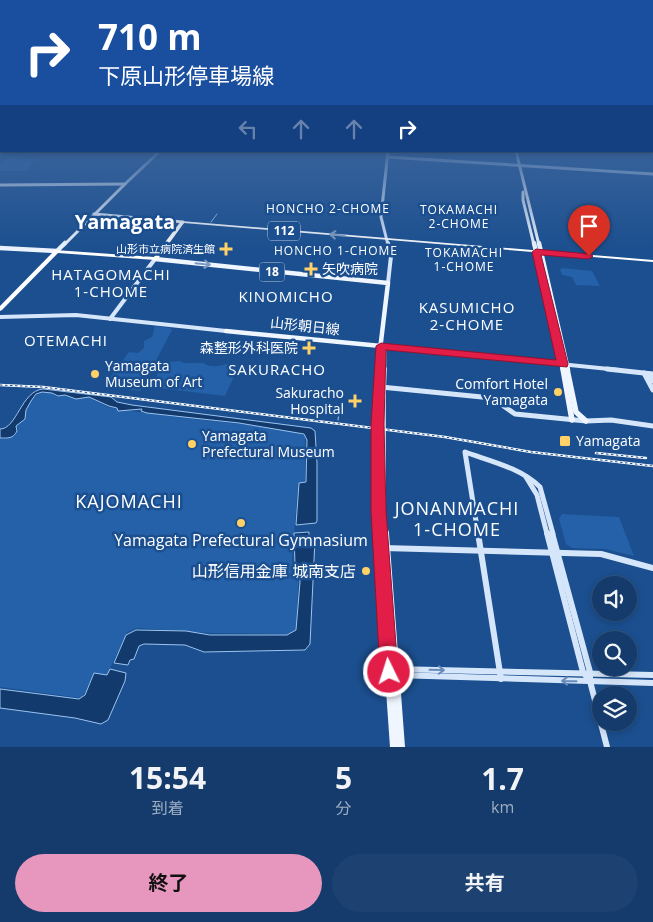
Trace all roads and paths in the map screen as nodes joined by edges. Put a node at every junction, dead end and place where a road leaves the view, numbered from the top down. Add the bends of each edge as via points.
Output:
1 (127, 182) edge
2 (385, 182) edge
3 (522, 182) edge
4 (125, 184) junction
5 (0, 185) edge
6 (94, 214) junction
7 (183, 222) junction
8 (386, 240) junction
9 (0, 248) edge
10 (57, 251) junction
11 (538, 252) junction
12 (155, 258) junction
13 (653, 261) edge
14 (388, 283) junction
15 (0, 309) edge
16 (0, 317) edge
17 (110, 319) junction
18 (226, 331) joint
19 (381, 346) junction
20 (565, 365) junction
21 (649, 374) edge
22 (653, 381) edge
23 (381, 387) junction
24 (653, 390) edge
25 (572, 419) junction
26 (585, 420) junction
27 (653, 426) edge
28 (382, 548) junction
29 (481, 551) junction
30 (556, 554) junction
31 (653, 568) edge
32 (499, 670) junction
33 (393, 672) junction
34 (587, 672) junction
35 (653, 675) edge
36 (501, 679) junction
37 (590, 681) junction
38 (653, 683) edge
39 (394, 747) edge
40 (401, 747) edge
41 (608, 747) edge

1 - 4 street
2 - 8 street via 381,217
3 - 11 main road
4 - 5 main road
4 - 6 main road
6 - 7 main road
6 - 10 main road
8 -> 7 highway, 112
7 - 12 highway
8 - 11 highway, 112
8 - 14 street via 391,263
9 - 10 main road
10 - 12 highway
10 - 15 highway
11 - 13 highway, 112
11 - 20 main road
12 -> 14 main road, 18
12 - 17 street
14 - 19 main road
16 - 17 street via 60,314
17 - 18 street
18 - 19 main road, 山形朝日線
19 - 20 street
19 - 23 main road
20 - 21 street
20 - 25 main road
20 - 26 main road via 576,412
21 - 22 street
21 - 24 street
23 - 25 street via 492,398 515,414
23 - 28 main road, bridge
25 - 26 street
26 - 27 street
28 - 29 street
28 - 33 main road
29 - 30 street
29 - 30 street via 465,452 521,474 530,481
29 - 32 street
30 - 31 street via 614,556
30 - 34 street
33 -> 32 street
32 - 34 street
32 - 36 street
33 - 36 street
33 - 39 main road
33 - 40 main road
34 - 35 street
34 - 37 street
37 -> 36 street
37 - 38 street
37 - 41 street

